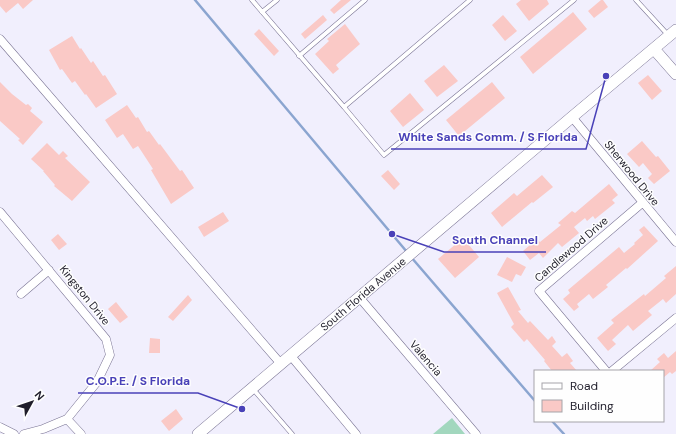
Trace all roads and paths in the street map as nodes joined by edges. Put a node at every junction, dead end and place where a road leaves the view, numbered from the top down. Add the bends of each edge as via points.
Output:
1 (252, 0) edge
2 (277, 0) edge
3 (365, 0) edge
4 (470, 0) edge
5 (574, 0) edge
6 (636, 0) edge
7 (262, 12) junction
8 (673, 33) edge
9 (0, 39) edge
10 (654, 49) junction
11 (299, 56) junction
12 (676, 74) edge
13 (344, 107) junction
14 (572, 117) junction
15 (642, 203) junction
16 (0, 212) edge
17 (676, 242) edge
18 (50, 270) junction
19 (21, 294) dead end
20 (359, 297) junction
21 (676, 318) edge
22 (291, 356) junction
23 (281, 364) junction
24 (605, 370) edge
25 (613, 370) edge
26 (253, 388) junction
27 (67, 419) junction
28 (0, 427) edge
29 (14, 434) edge
30 (24, 434) edge
31 (81, 434) edge
32 (198, 434) edge
33 (292, 434) edge
34 (356, 434) edge
35 (476, 434) edge

1 - 7 lane
2 - 7 lane
3 - 11 lane
4 - 13 lane
5 - 13 lane via 384,155
6 - 8 lane
7 - 11 lane
8 - 10 main road, South Florida Avenue
9 - 23 street
10 - 12 main road
10 - 14 main road, South Florida Avenue
11 - 13 lane
14 - 15 street, Sherwood Drive
14 - 20 main road, South Florida Avenue
15 - 17 street, Sherwood Drive
15 - 24 street, Candlewood Drive via 539,291
16 - 18 street, Kingston Drive
18 - 19 street
18 - 27 street, Kingston Drive via 106,339 110,355 97,382
20 - 22 main road, South Florida Avenue
20 - 35 street, Valencia
21 - 25 street
22 - 23 main road, South Florida Avenue
22 - 34 street
23 - 26 main road, South Florida Avenue
26 - 32 main road, South Florida Avenue
26 - 33 lane
27 - 30 street
27 - 31 street
28 - 29 street

